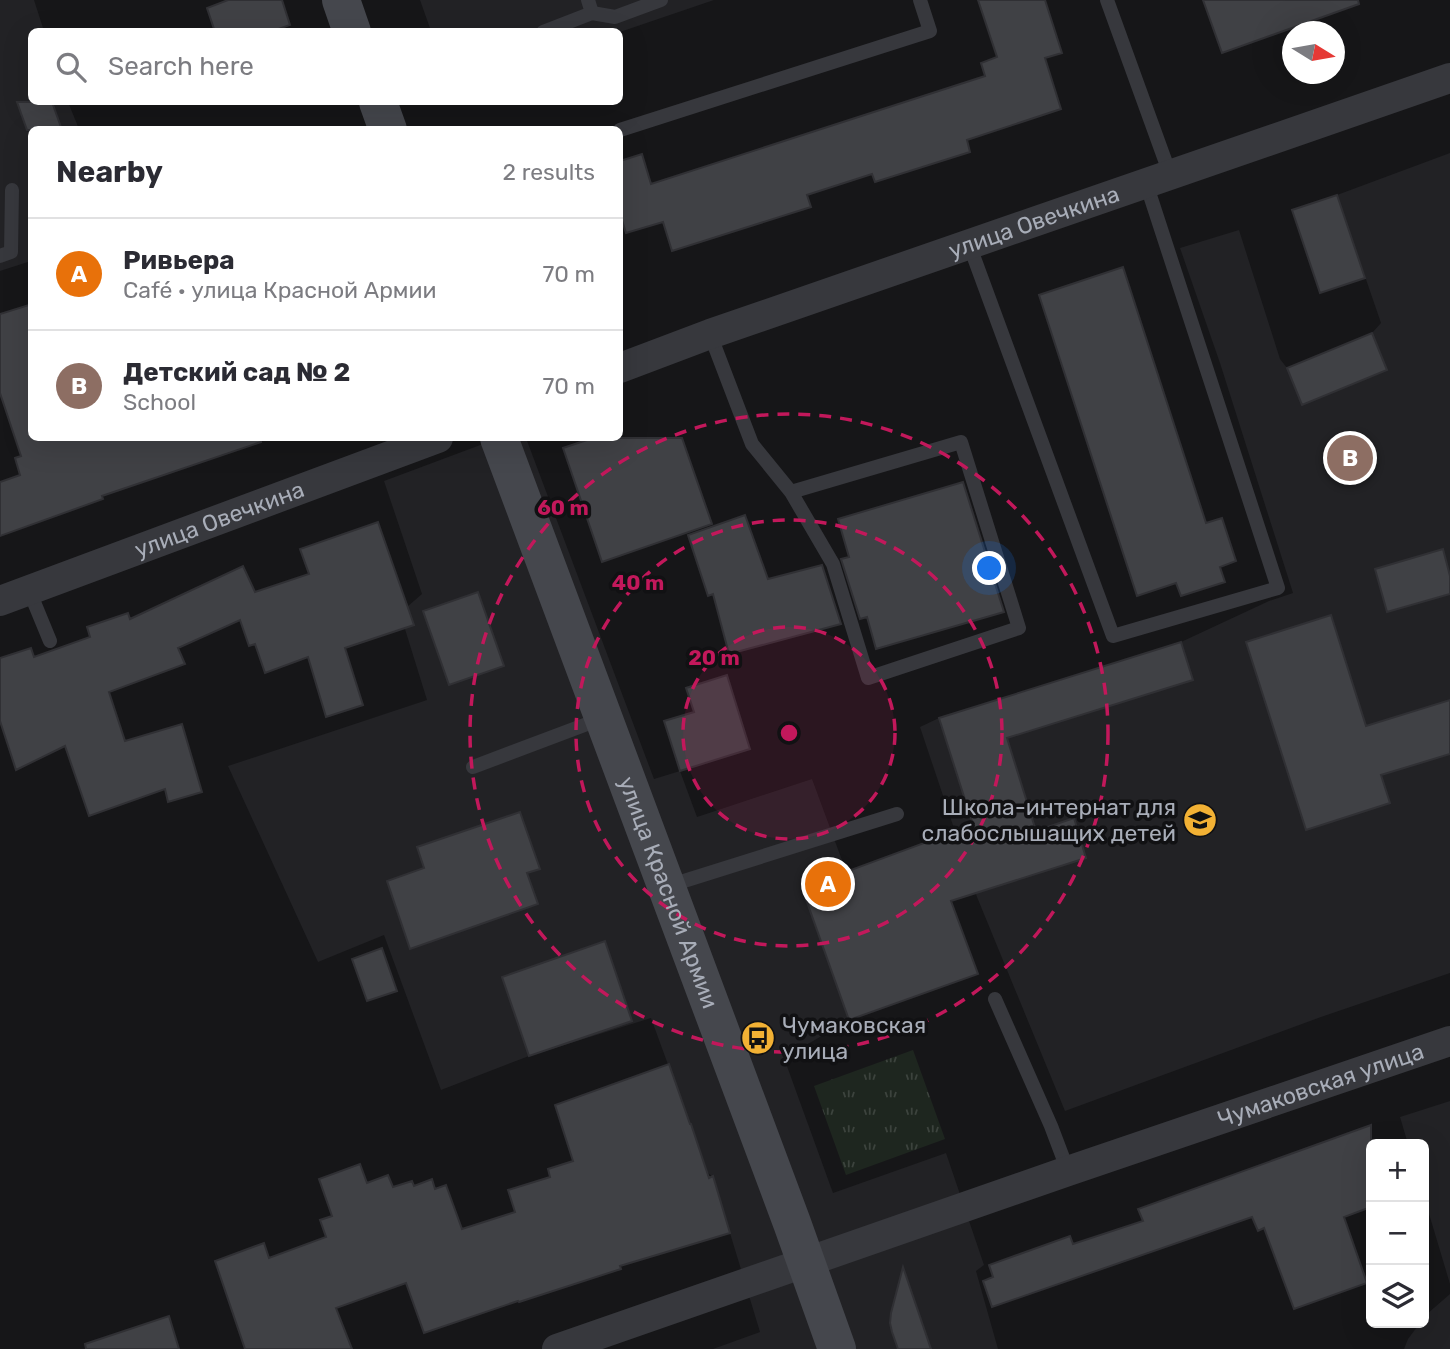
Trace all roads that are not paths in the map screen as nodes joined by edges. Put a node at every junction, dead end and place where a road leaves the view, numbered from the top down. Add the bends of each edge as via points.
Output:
1 (341, 0) edge
2 (661, 0) edge
3 (919, 0) edge
4 (1107, 0) edge
5 (590, 7) edge
6 (351, 28) edge
7 (551, 28) edge
8 (1450, 78) edge
9 (378, 105) edge
10 (386, 126) edge
11 (623, 129) edge
12 (1158, 178) junction
13 (12, 190) dead end
14 (969, 244) junction
15 (0, 256) edge
16 (710, 334) junction
17 (623, 368) edge
18 (430, 441) edge
19 (500, 441) edge
20 (791, 492) junction
21 (29, 590) junction
22 (0, 601) edge
23 (50, 641) dead end
24 (603, 718) junction
25 (473, 767) dead end
26 (897, 814) dead end
27 (666, 887) junction
28 (995, 999) dead end
29 (1450, 1041) edge
30 (1068, 1171) junction
31 (806, 1262) junction
32 (557, 1349) edge
33 (837, 1349) edge

1 - 6 main road
2 - 5 lane via 615,17
3 - 11 lane via 930,31
4 - 12 lane
5 - 7 lane
8 - 12 street, улица Овечкина
9 - 10 main road
12 - 14 street, улица Овечкина
12 - 14 lane via 1278,588 1113,636
13 - 15 lane via 11,253
14 - 16 street, улица Овечкина
16 - 17 street, улица Овечкина
16 - 20 lane via 752,444
18 - 21 street, улица Овечкина
19 - 24 main road, улица Красной Армии
20 - 20 lane via 833,565 868,678 1019,628 961,442
21 - 22 street, улица Овечкина
21 - 23 lane
24 - 25 lane
24 - 27 main road, улица Красной Армии
26 - 27 lane
27 - 31 main road, улица Красной Армии
28 - 30 lane
29 - 30 street, Чумаковская улица
30 - 31 street, Чумаковская улица
31 - 32 street, Чумаковская улица
31 - 33 main road, улица Красной Армии

